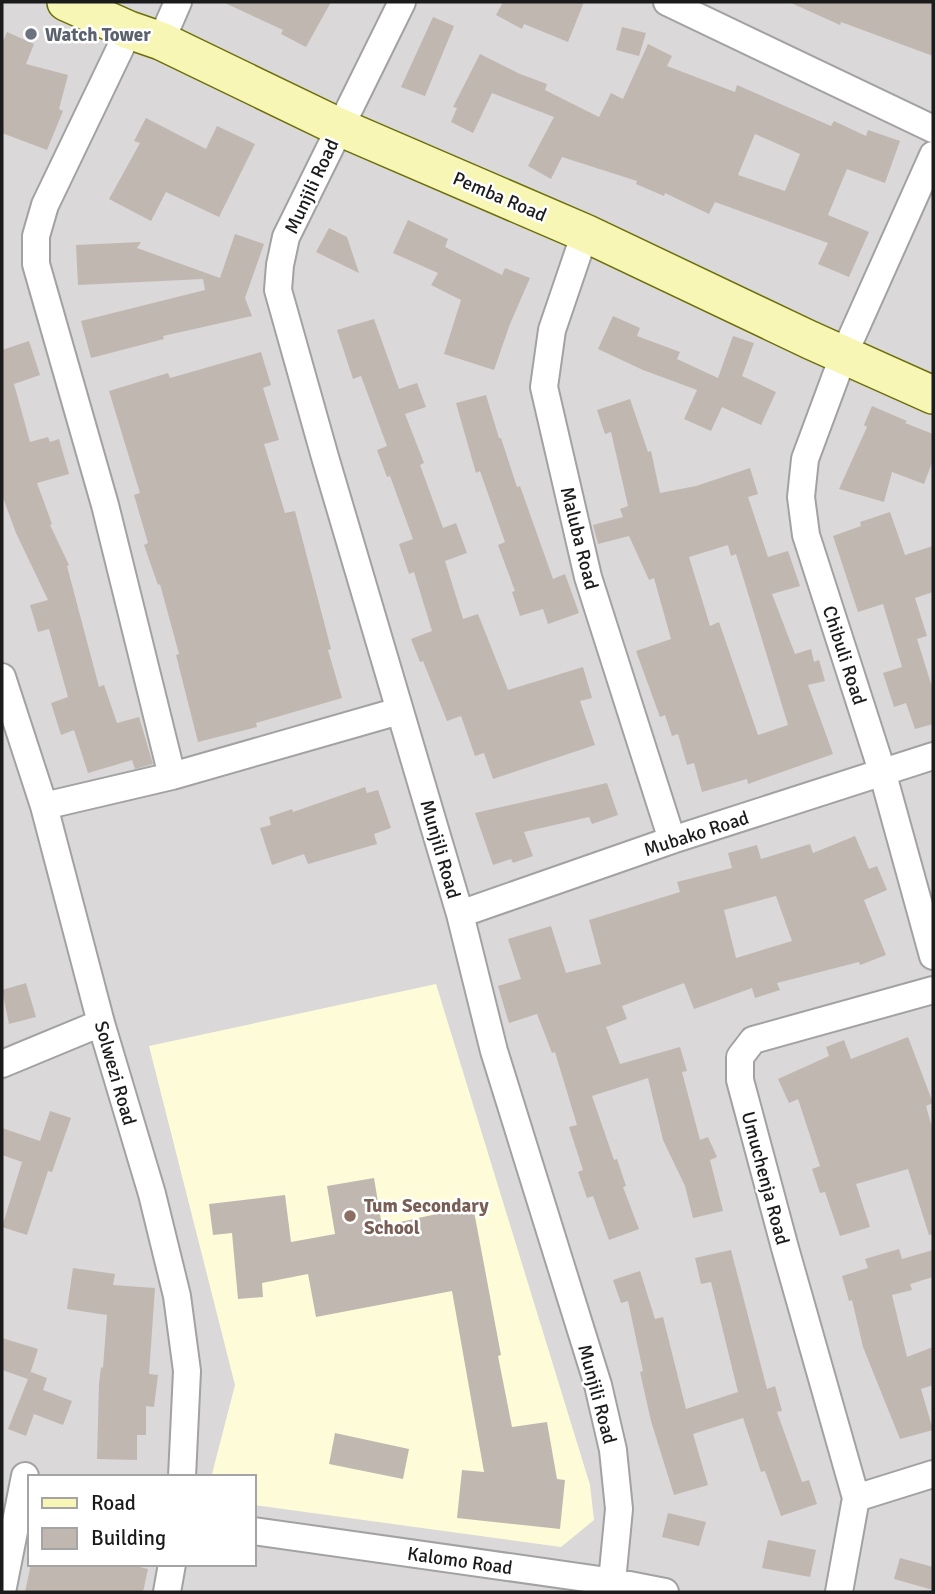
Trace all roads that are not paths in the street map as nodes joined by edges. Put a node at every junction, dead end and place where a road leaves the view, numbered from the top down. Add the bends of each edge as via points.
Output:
1 (65, 2) edge
2 (178, 2) edge
3 (402, 2) edge
4 (667, 2) edge
5 (145, 36) junction
6 (339, 127) junction
7 (933, 129) edge
8 (933, 155) edge
9 (585, 233) junction
10 (844, 354) junction
11 (933, 395) edge
12 (2, 677) edge
13 (399, 711) junction
14 (933, 756) edge
15 (882, 771) junction
16 (172, 776) junction
17 (44, 806) junction
18 (671, 840) junction
19 (460, 914) junction
20 (933, 956) edge
21 (933, 990) edge
22 (101, 1023) junction
23 (2, 1064) edge
24 (19, 1474) edge
25 (933, 1474) edge
26 (183, 1475) edge
27 (856, 1498) junction
28 (256, 1531) edge
29 (172, 1566) edge
30 (612, 1587) edge
31 (2, 1592) edge
32 (167, 1592) edge
33 (665, 1592) edge
34 (839, 1592) edge

1 - 5 street, Pemba Road
2 - 5 street
3 - 6 street, Munjili Road
4 - 7 street
5 - 6 street, Pemba Road
5 - 16 street via 45,205 36,236 36,264 105,505
6 - 9 street, Pemba Road
6 - 13 street, Munjili Road via 286,237 278,290
8 - 10 street, Chibuli Road
9 - 10 street, Pemba Road
9 - 18 street, Maluba Road via 552,330 544,387 588,577
10 - 11 street, Pemba Road
10 - 15 street, Chibuli Road via 805,459 801,498 806,535
12 - 17 street, Solwezi Road
13 - 16 street
13 - 19 street, Munjili Road
14 - 15 street, Mubako Road
15 - 18 street, Mubako Road
15 - 20 street, Chibuli Road
16 - 17 street
17 - 22 street, Solwezi Road
18 - 19 street, Mubako Road
19 - 30 street, Munjili Road via 494,1051 598,1385 613,1450 620,1509
21 - 27 street, Umuchenja Road via 754,1040 740,1057 740,1080
22 - 23 street
22 - 26 street, Solwezi Road via 177,1296 187,1371
24 - 31 street
25 - 27 street
27 - 34 street
28 - 30 street, Kalomo Road
29 - 32 street
30 - 33 street, Kalomo Road

